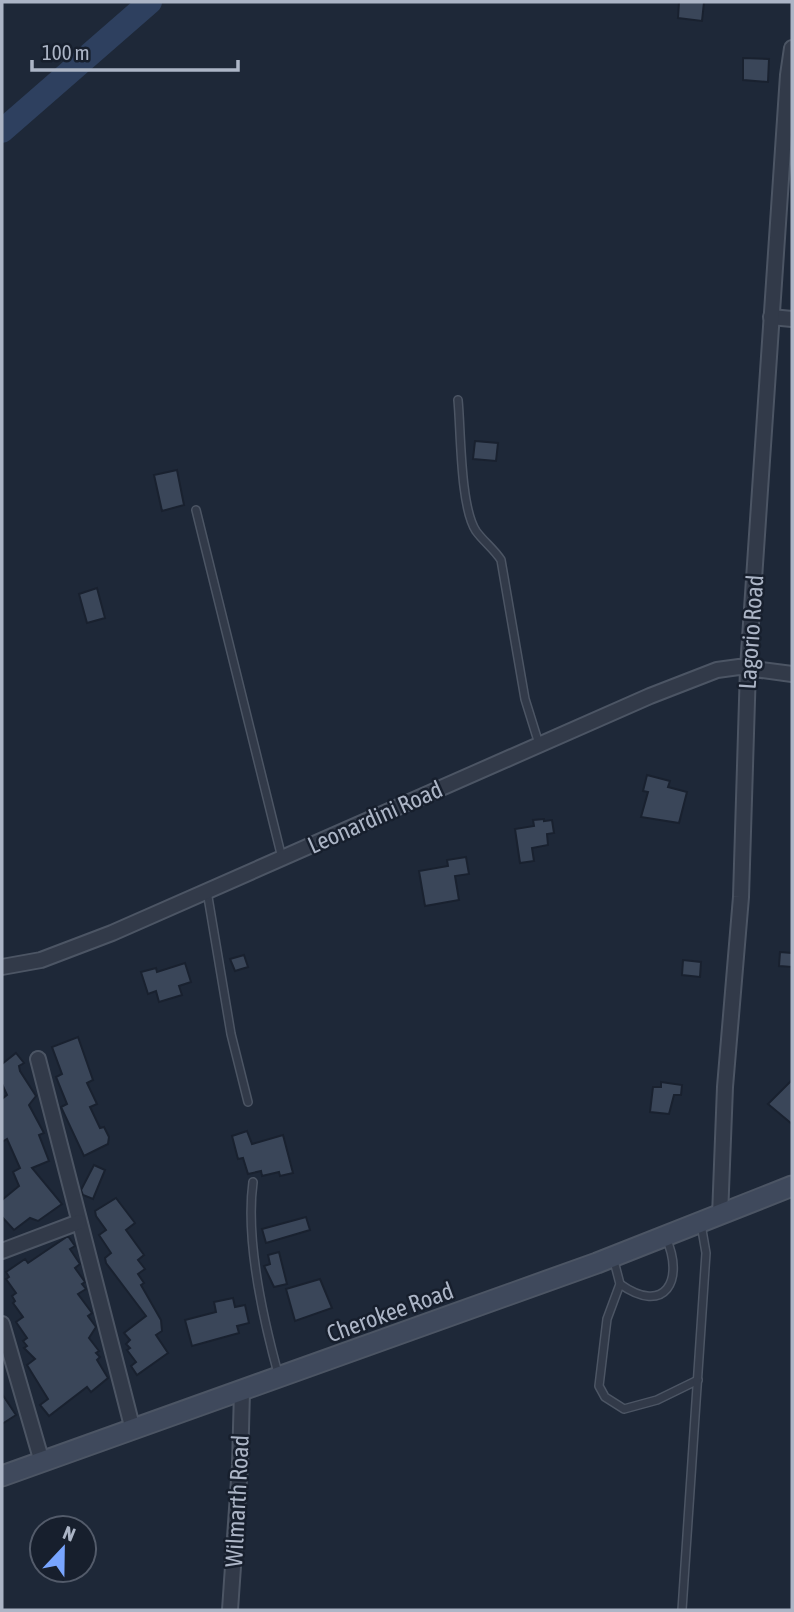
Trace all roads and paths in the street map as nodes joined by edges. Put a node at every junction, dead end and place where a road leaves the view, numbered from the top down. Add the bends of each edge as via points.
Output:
1 (792, 48) edge
2 (771, 317) junction
3 (792, 318) edge
4 (458, 400) dead end
5 (196, 510) dead end
6 (748, 668) junction
7 (792, 674) edge
8 (539, 745) junction
9 (282, 858) junction
10 (207, 890) junction
11 (2, 967) edge
12 (38, 1059) dead end
13 (248, 1102) dead end
14 (253, 1182) dead end
15 (792, 1186) edge
16 (720, 1216) junction
17 (79, 1222) junction
18 (701, 1223) junction
19 (665, 1237) junction
20 (2, 1251) edge
21 (613, 1257) junction
22 (620, 1284) junction
23 (2, 1324) edge
24 (279, 1377) junction
25 (698, 1380) junction
26 (242, 1391) junction
27 (133, 1430) junction
28 (42, 1462) junction
29 (2, 1476) edge
30 (230, 1610) edge
31 (682, 1610) edge

1 - 2 street, Lagorio Road
2 - 3 street
2 - 6 street, Lagorio Road
4 - 8 lane via 466,495 476,531 501,560 525,699
5 - 9 lane
6 - 7 street, Leonardini Road
6 - 8 street, Leonardini Road via 717,670
6 - 16 street, Lagorio Road via 741,897
8 - 9 street, Leonardini Road
9 - 10 street, Leonardini Road
10 - 11 street, Leonardini Road via 41,960
10 - 13 lane via 231,1034
12 - 17 street
14 - 24 lane via 250,1201 260,1287
15 - 16 street, Cherokee Road
16 - 18 street, Cherokee Road
17 - 20 street
17 - 27 street
18 - 19 street, Cherokee Road
18 - 25 lane via 706,1253
19 - 21 street, Cherokee Road
19 - 22 lane via 675,1272 670,1286 659,1296 647,1298
21 - 22 lane
21 - 24 street, Cherokee Road
22 - 25 lane via 607,1319 599,1386 605,1397 624,1409 657,1401
23 - 28 street
24 - 26 street, Cherokee Road
25 - 31 lane
26 - 27 street, Cherokee Road
26 - 30 street, Wilmarth Road
27 - 28 street, Cherokee Road
28 - 29 street, Cherokee Road

